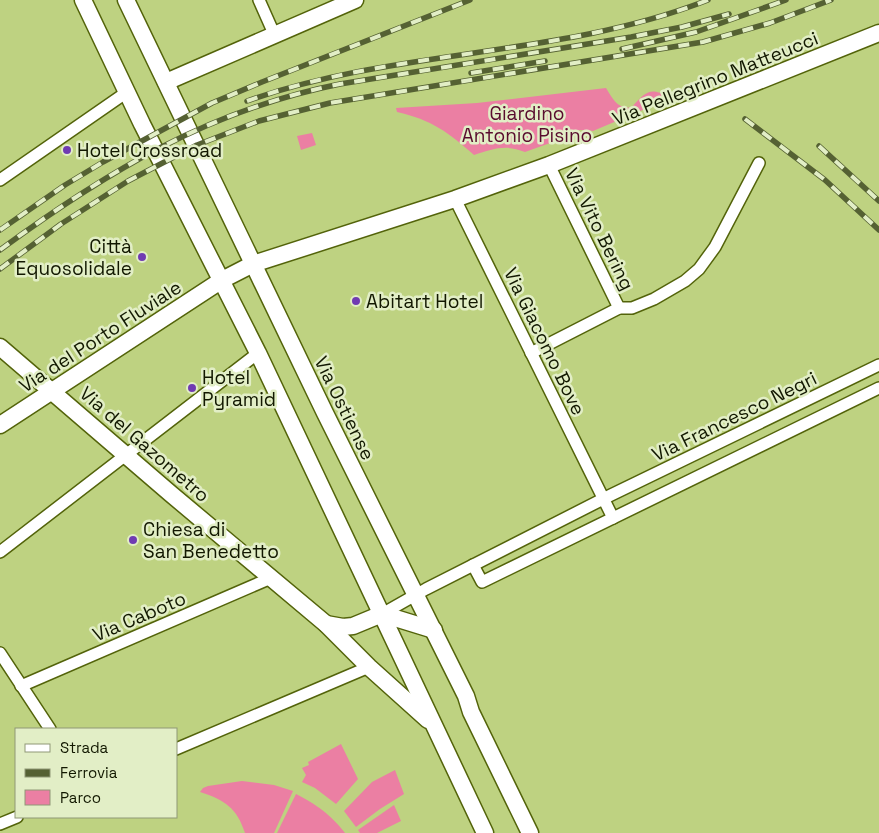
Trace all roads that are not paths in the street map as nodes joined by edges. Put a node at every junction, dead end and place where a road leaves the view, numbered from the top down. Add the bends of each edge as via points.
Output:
1 (83, 0) edge
2 (126, 0) edge
3 (259, 0) edge
4 (355, 0) edge
5 (879, 33) edge
6 (275, 36) junction
7 (166, 82) junction
8 (127, 92) junction
9 (759, 163) dead end
10 (549, 165) junction
11 (0, 180) edge
12 (455, 199) junction
13 (253, 264) junction
14 (229, 276) junction
15 (619, 308) junction
16 (0, 347) edge
17 (531, 353) junction
18 (258, 354) junction
19 (879, 365) edge
20 (879, 388) edge
21 (52, 391) junction
22 (0, 425) edge
23 (126, 455) junction
24 (604, 499) junction
25 (613, 518) junction
26 (0, 552) edge
27 (473, 565) junction
28 (271, 578) junction
29 (416, 595) junction
30 (382, 614) junction
31 (404, 620) junction
32 (326, 624) junction
33 (434, 630) junction
34 (394, 640) junction
35 (0, 653) edge
36 (369, 667) junction
37 (21, 686) junction
38 (433, 725) junction
39 (49, 728) edge
40 (178, 748) edge
41 (15, 818) edge
42 (0, 824) edge
43 (485, 833) edge
44 (530, 833) edge

1 - 8 main road
2 - 7 main road, Via Ostiense
3 - 6 street
4 - 6 main road
5 - 10 main road, Via Pellegrino Matteucci
6 - 7 main road
7 - 13 main road, Via Ostiense
8 - 11 street
8 - 14 main road
9 - 15 street via 715,247 699,269 654,299 632,308
10 - 12 main road, Via Pellegrino Matteucci
10 - 15 street, Via Vito Bering
12 - 13 main road, Via Pellegrino Matteucci
12 - 17 street, Via Giacomo Bove
13 - 14 main road, Via del Porto Fluviale
13 - 29 main road, Via Ostiense
14 - 18 main road
14 - 21 main road, Via del Porto Fluviale
15 - 17 street
16 - 21 main road, Via del Gazometro
17 - 24 street, Via Giacomo Bove
18 - 23 street
18 - 30 main road
19 - 24 street, Via Francesco Negri
20 - 25 street, Via Francesco Negri
21 - 22 main road, Via del Porto Fluviale
21 - 23 main road, Via del Gazometro
23 - 26 street
23 - 28 main road, Via del Gazometro
24 - 25 street
24 - 27 street, Via Francesco Negri
25 - 27 street, Via Francesco Negri via 482,582
27 - 29 street, Via Francesco Negri
28 - 32 main road, Via del Gazometro
28 - 37 street, Via Caboto
29 - 30 street, Via Francesco Negri
29 - 33 main road, Via Ostiense
30 - 31 main road
30 - 32 main road via 353,626
30 - 34 main road
31 - 33 main road
31 - 34 street
32 - 36 main road, Via del Gazometro
33 - 44 main road, Via Ostiense via 466,696 470,712
34 - 38 main road
35 - 37 street
36 - 38 main road, Via del Gazometro
36 - 40 street
37 - 39 street
38 - 43 main road
41 - 42 street

